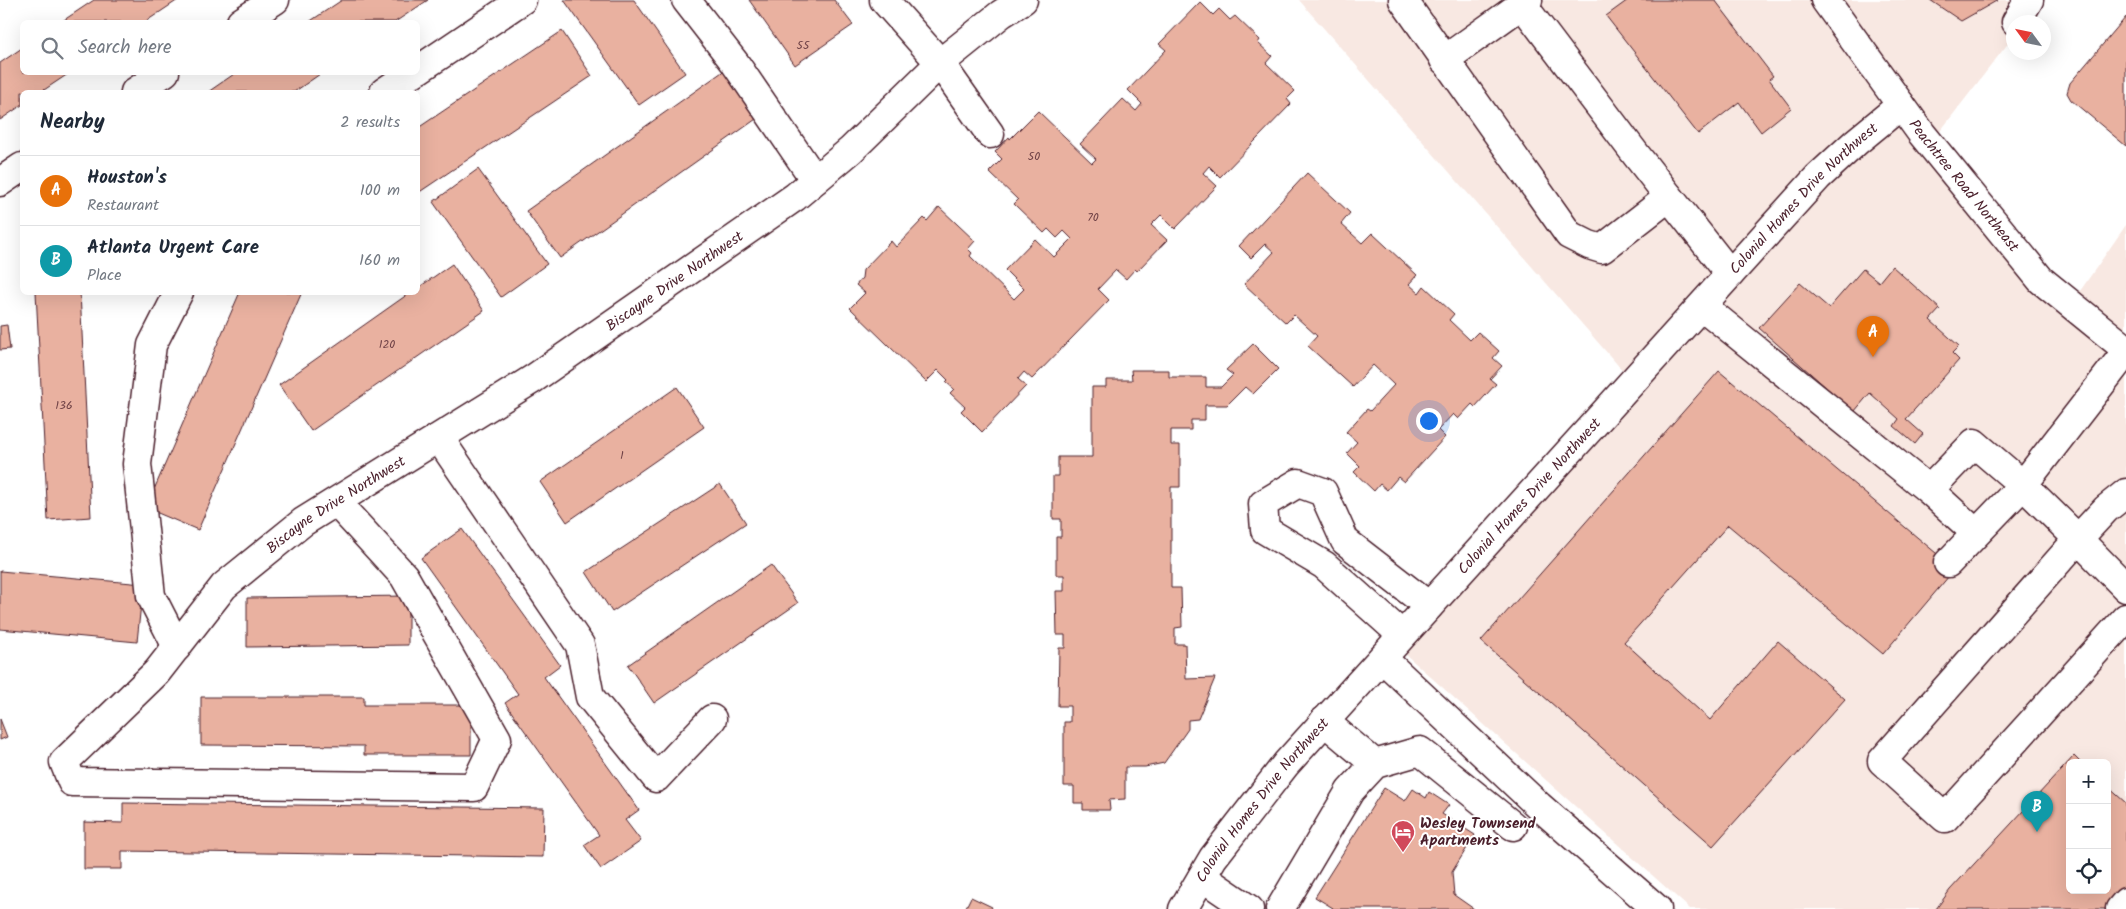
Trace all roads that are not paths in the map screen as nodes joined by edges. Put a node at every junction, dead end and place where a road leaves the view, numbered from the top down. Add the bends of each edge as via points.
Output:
1 (275, 0) edge
2 (522, 0) edge
3 (686, 0) edge
4 (884, 0) edge
5 (1022, 0) edge
6 (1403, 0) edge
7 (1825, 0) edge
8 (2029, 0) edge
9 (1525, 2) edge
10 (2021, 15) edge
11 (244, 20) edge
12 (1444, 60) junction
13 (940, 63) junction
14 (420, 69) edge
15 (161, 75) edge
16 (410, 75) edge
17 (138, 90) edge
18 (387, 90) edge
19 (1901, 105) junction
20 (990, 134) dead end
21 (20, 168) edge
22 (815, 180) junction
23 (0, 182) edge
24 (1670, 197) junction
25 (1730, 274) junction
26 (177, 295) edge
27 (1702, 306) junction
28 (2126, 351) edge
29 (439, 438) junction
30 (2023, 485) junction
31 (1929, 490) junction
32 (2126, 493) edge
33 (336, 502) junction
34 (1976, 533) junction
35 (2078, 539) junction
36 (1948, 563) dead end
37 (2126, 588) edge
38 (1429, 606) junction
39 (2126, 618) edge
40 (1402, 635) junction
41 (177, 647) junction
42 (1382, 658) junction
43 (712, 719) dead end
44 (1324, 722) junction
45 (1375, 764) junction
46 (1513, 826) dead end
47 (1202, 877) junction
48 (2126, 902) edge
49 (1183, 909) edge
50 (1250, 909) edge
51 (1280, 909) edge
52 (1658, 909) edge
53 (2120, 909) edge

1 - 11 main road
2 - 14 main road
3 - 22 main road via 735,63
4 - 13 main road
5 - 13 main road, Biscayne Drive Northwest
6 - 12 main road
7 - 19 main road, Peachtree Road Northeast
8 - 10 main road
9 - 12 main road
9 - 24 main road
12 - 24 main road via 1569,235 1602,249
13 - 20 main road
13 - 22 main road, Biscayne Drive Northwest
15 - 17 main road
16 - 18 main road
19 - 25 main road, Colonial Homes Drive Northwest via 1818,177
19 - 28 main road, Peachtree Road Northeast via 2041,280
21 - 23 main road
22 - 29 main road, Biscayne Drive Northwest via 533,379
24 - 25 main road
25 - 27 main road, Colonial Homes Drive Northwest
26 - 41 main road via 152,345 137,464 151,596
27 - 31 main road
27 - 38 main road, Colonial Homes Drive Northwest
28 - 30 main road
29 - 33 main road, Biscayne Drive Northwest
29 - 43 main road via 580,645 590,696 656,778
30 - 31 main road via 1974,443
30 - 34 main road
30 - 35 main road
31 - 34 main road
32 - 35 main road
33 - 41 main road, Biscayne Drive Northwest via 303,522 224,586
33 - 41 main road, Biscayne Drive Northwest via 404,576 497,740 474,787 72,782 64,762 157,672
34 - 36 main road
35 - 37 main road
35 - 39 main road via 1882,761 1945,818
38 - 40 main road, Colonial Homes Drive Northwest
38 - 40 main road via 1345,541 1323,492 1298,483 1263,504 1265,530 1324,565
40 - 42 main road, Colonial Homes Drive Northwest
42 - 44 main road, Colonial Homes Drive Northwest
42 - 52 main road via 1539,806
44 - 45 main road
44 - 47 main road, Colonial Homes Drive Northwest via 1286,764 1213,858
45 - 46 main road via 1420,750
45 - 51 main road via 1350,791
47 - 49 main road, Colonial Homes Drive Northwest
47 - 50 main road
48 - 53 main road

